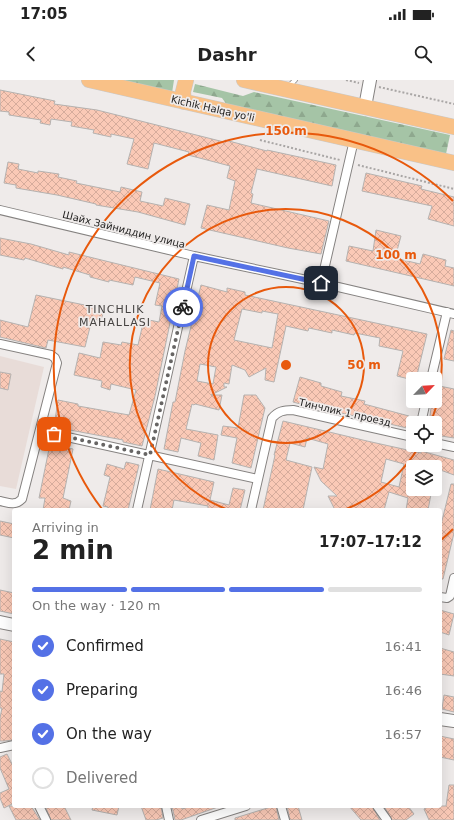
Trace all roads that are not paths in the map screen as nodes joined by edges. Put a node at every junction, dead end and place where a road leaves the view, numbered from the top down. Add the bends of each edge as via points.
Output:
1 (89, 80) edge
2 (186, 80) edge
3 (244, 80) edge
4 (370, 83) edge
5 (290, 85) edge
6 (184, 102) junction
7 (365, 107) junction
8 (454, 127) edge
9 (354, 140) junction
10 (452, 160) edge
11 (0, 210) edge
12 (194, 256) junction
13 (321, 283) junction
14 (450, 313) edge
15 (0, 344) edge
16 (433, 372) edge
17 (40, 431) junction
18 (406, 436) edge
19 (442, 444) edge
20 (454, 447) edge
21 (150, 455) junction
22 (258, 480) junction
23 (0, 501) edge
24 (137, 508) edge
25 (252, 508) edge
26 (454, 578) edge
27 (442, 597) edge
28 (0, 622) edge
29 (12, 625) edge
30 (442, 718) edge
31 (454, 721) edge
32 (12, 745) edge
33 (0, 748) edge
34 (40, 808) edge
35 (166, 808) edge
36 (240, 808) edge
37 (282, 808) edge
38 (378, 808) edge
39 (46, 820) edge
40 (169, 820) edge
41 (201, 820) edge
42 (285, 820) edge
43 (387, 820) edge

1 - 6 highway, Kichik Halqa yo'li
2 - 6 highway
3 - 5 highway
4 - 7 street
5 - 7 highway
6 - 9 highway, Kichik Halqa yo'li
7 - 8 highway
9 - 10 highway, Kichik Halqa yo'li
9 - 13 street
11 - 12 street, Шайх Зайниддин улица
12 - 13 street, Шайх Зайниддин улица
12 - 21 street
13 - 14 street, Шайх Зайниддин улица
14 - 16 street
15 - 17 street via 55,358 57,363
17 - 21 street
17 - 23 street via 22,499 12,504
18 - 22 street, Тинчлик 1 проезд via 293,410 281,411 272,418
19 - 20 street
21 - 22 street
21 - 24 street
22 - 25 street, Тинчлик 1 проезд
26 - 27 street via 450,596
28 - 29 street
30 - 31 street
32 - 33 street
34 - 39 street
35 - 40 street
36 - 41 street
37 - 42 street
38 - 43 street

